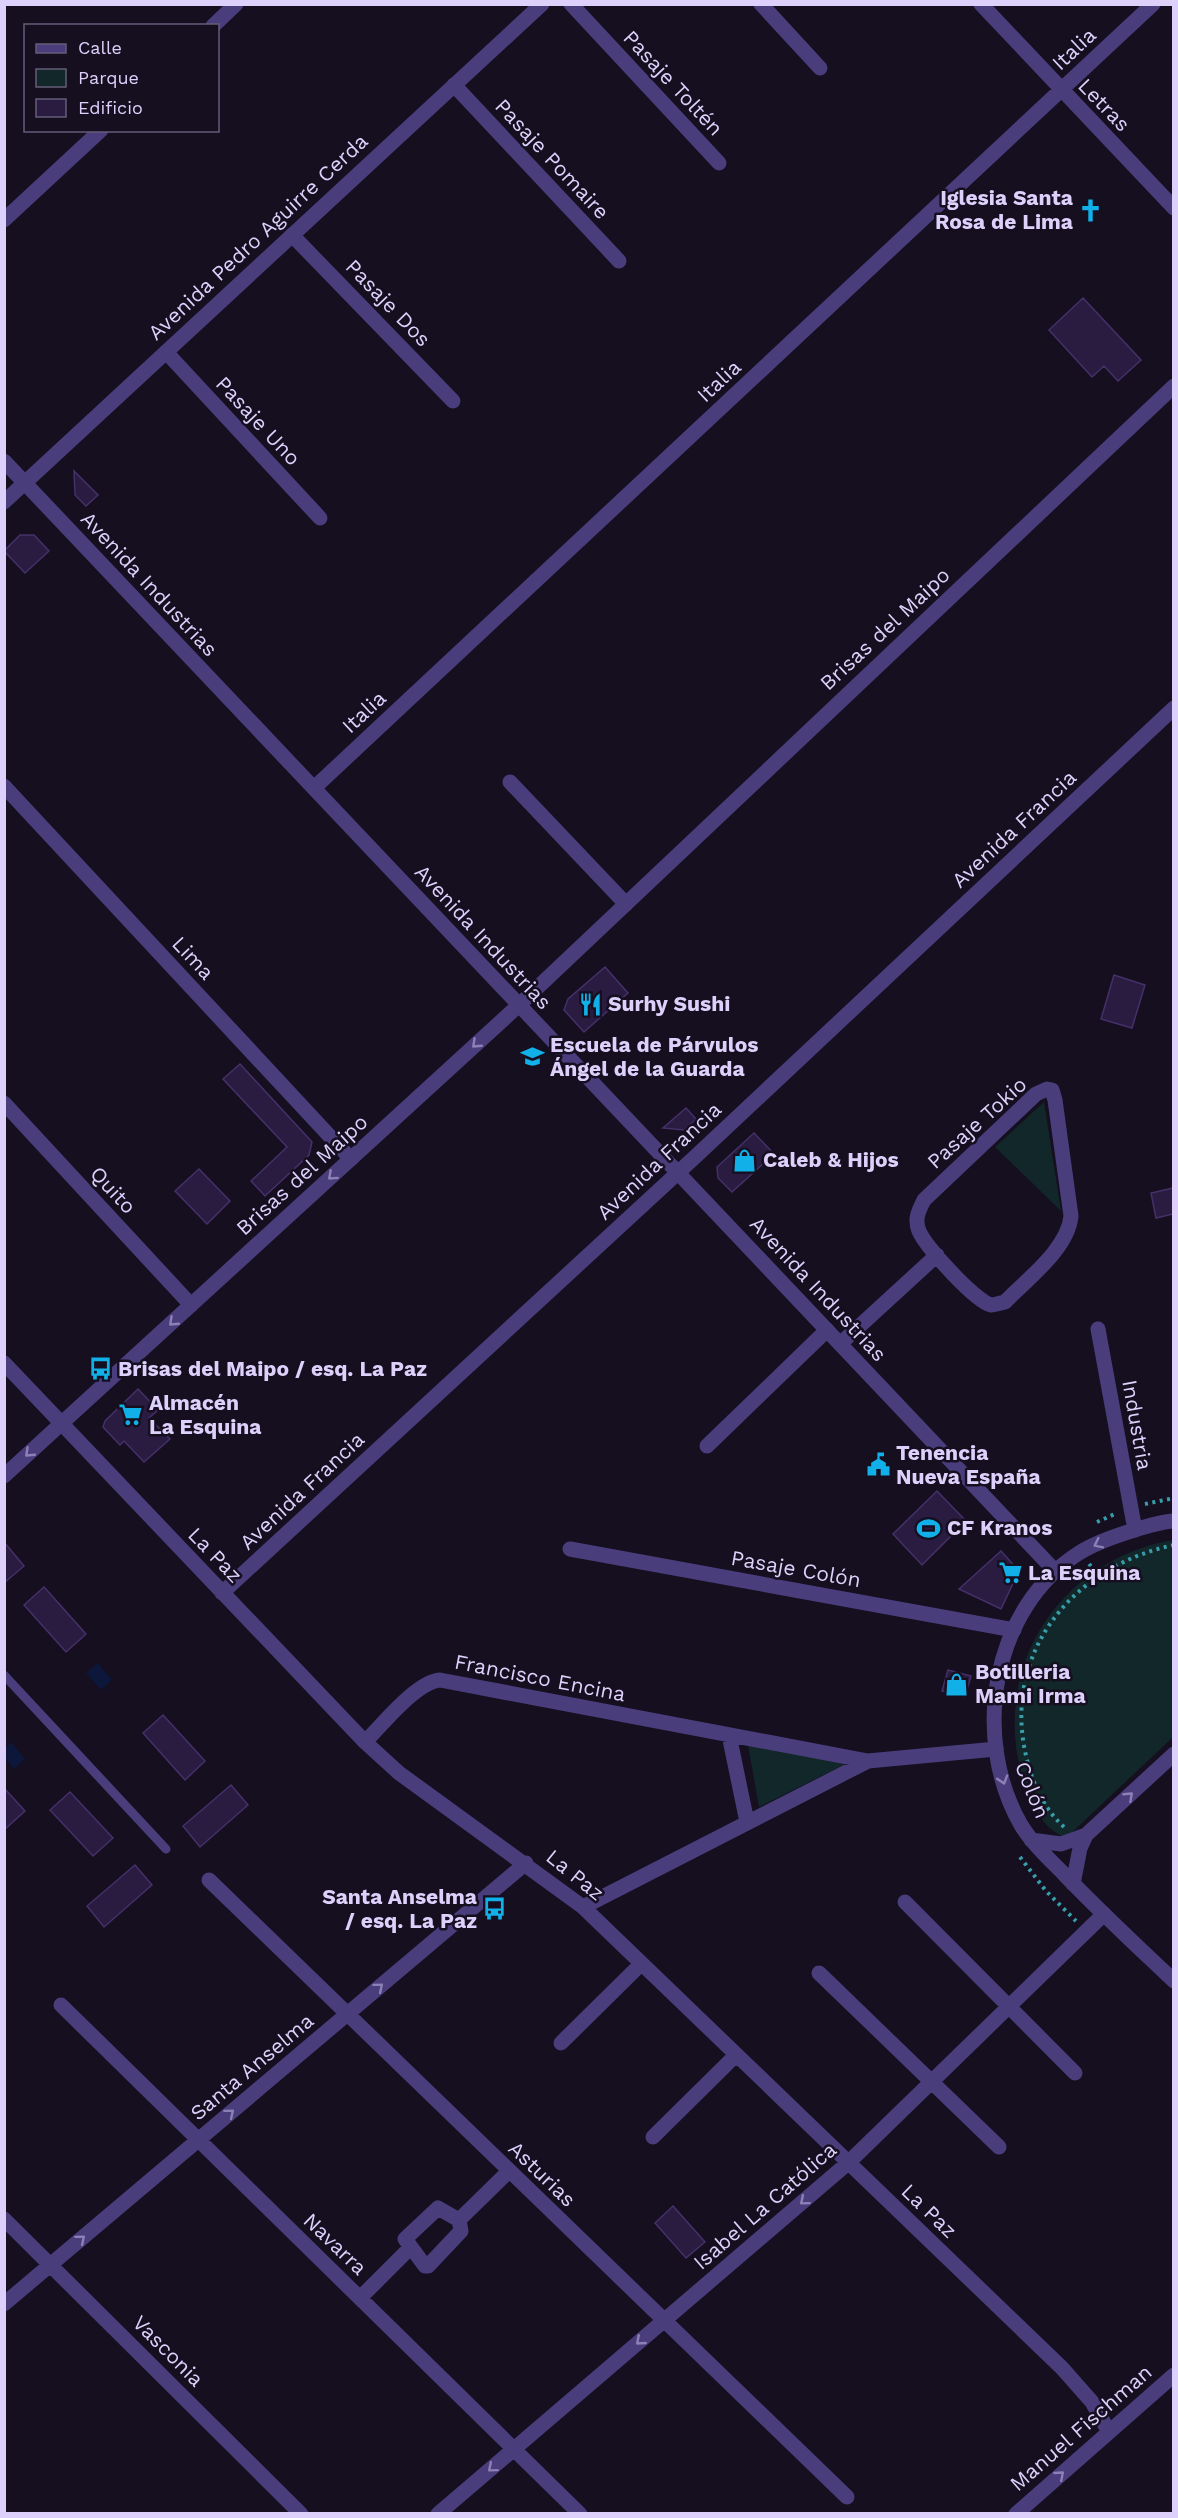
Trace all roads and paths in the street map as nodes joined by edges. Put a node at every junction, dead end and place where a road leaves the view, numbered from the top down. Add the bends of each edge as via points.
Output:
1 (236, 4) edge
2 (542, 4) edge
3 (571, 4) edge
4 (761, 4) edge
5 (981, 4) edge
6 (1154, 4) edge
7 (215, 24) edge
8 (820, 68) dead end
9 (454, 85) junction
10 (1061, 90) junction
11 (99, 132) edge
12 (719, 164) dead end
13 (1173, 208) edge
14 (4, 220) edge
15 (292, 235) junction
16 (619, 261) dead end
17 (166, 352) junction
18 (1173, 386) edge
19 (453, 401) dead end
20 (4, 461) edge
21 (25, 483) junction
22 (4, 502) edge
23 (320, 518) dead end
24 (1173, 708) edge
25 (510, 782) dead end
26 (4, 786) edge
27 (314, 788) junction
28 (626, 904) junction
29 (519, 1005) junction
30 (4, 1103) edge
31 (351, 1159) junction
32 (678, 1173) junction
33 (937, 1255) junction
34 (191, 1305) junction
35 (1098, 1329) dead end
36 (827, 1330) junction
37 (840, 1344) junction
38 (4, 1363) edge
39 (62, 1424) junction
40 (706, 1446) dead end
41 (4, 1476) edge
42 (1173, 1498) edge
43 (1131, 1508) junction
44 (1173, 1521) edge
45 (1093, 1524) dead end
46 (1135, 1530) junction
47 (1173, 1545) edge
48 (570, 1549) dead end
49 (1056, 1572) junction
50 (222, 1593) junction
51 (1014, 1630) junction
52 (4, 1675) edge
53 (729, 1735) junction
54 (365, 1742) junction
55 (996, 1749) junction
56 (1173, 1754) edge
57 (868, 1761) junction
58 (747, 1822) junction
59 (1066, 1829) dead end
60 (1086, 1835) junction
61 (1031, 1840) junction
62 (166, 1849) dead end
63 (1020, 1856) dead end
64 (526, 1863) junction
65 (209, 1880) dead end
66 (1073, 1884) junction
67 (905, 1902) dead end
68 (584, 1907) junction
69 (1104, 1914) junction
70 (1086, 1930) junction
71 (641, 1964) junction
72 (819, 1973) dead end
73 (1173, 1981) edge
74 (61, 2006) dead end
75 (1008, 2006) junction
76 (347, 2014) junction
77 (561, 2043) dead end
78 (736, 2055) junction
79 (1076, 2073) dead end
80 (931, 2082) junction
81 (653, 2138) dead end
82 (198, 2140) junction
83 (999, 2147) dead end
84 (848, 2163) junction
85 (509, 2171) junction
86 (4, 2219) edge
87 (459, 2220) junction
88 (410, 2248) junction
89 (51, 2265) junction
90 (360, 2298) junction
91 (4, 2304) edge
92 (664, 2320) junction
93 (1173, 2375) edge
94 (1109, 2432) junction
95 (514, 2449) junction
96 (847, 2497) dead end
97 (301, 2514) edge
98 (438, 2514) edge
99 (580, 2514) edge
100 (1016, 2514) edge

1 - 7 street
2 - 9 street, Avenida Pedro Aguirre Cerda
3 - 12 street, Pasaje Toltén
4 - 8 street
5 - 10 street, Letras
6 - 10 street, Italia
9 - 15 street, Avenida Pedro Aguirre Cerda
9 - 16 street, Pasaje Pomaire
10 - 13 street, Letras
10 - 27 street, Italia
11 - 14 street
15 - 17 street, Avenida Pedro Aguirre Cerda
15 - 19 street, Pasaje Dos
17 - 21 street, Avenida Pedro Aguirre Cerda
17 - 23 street, Pasaje Uno
18 - 28 street, Brisas del Maipo
20 - 21 street, Avenida Industrias
21 - 22 street, Avenida Pedro Aguirre Cerda
21 - 27 street, Avenida Industrias
24 - 32 street, Avenida Francia
25 - 28 street
26 - 31 street, Lima
27 - 29 street, Avenida Industrias
28 - 29 street, Brisas del Maipo
29 -> 31 street, Brisas del Maipo
29 - 32 street, Avenida Industrias
30 - 34 street, Quito
31 -> 34 street, Brisas del Maipo
32 - 36 street, Avenida Industrias
32 - 50 street, Avenida Francia
33 - 33 street, Pasaje Tokio via 919,1231 916,1218 924,1200 1036,1094 1052,1090 1071,1216 1070,1229 1059,1247 1005,1302 993,1305 980,1300
33 - 37 street
34 -> 39 street, Brisas del Maipo
35 - 43 street, Industria
36 - 37 street, Avenida Industrias
36 - 40 street
37 - 49 street, Avenida Industrias
38 - 39 street, La Paz
39 -> 41 street, Brisas del Maipo
39 - 50 street, La Paz
42 - 43 path
43 - 45 path
43 - 46 street, Industria
44 - 46 street, Colón
46 -> 49 street, Colón via 1079,1553
47 - 59 path via 1117,1564 1081,1588 1052,1620 1032,1657 1022,1698 1023,1741 1040,1797
48 - 51 street, Pasaje Colón
49 - 51 street, Colón
50 - 54 street, La Paz
51 - 55 street, Colón via 994,1700
52 - 62 lane
53 - 54 street, Francisco Encina via 440,1680 420,1688
53 - 57 street, Francisco Encina
53 - 58 street
54 - 64 street, La Paz via 399,1773
55 - 57 street, Francisco Encina
55 -> 61 street, Colón via 1007,1794
60 -> 56 street
57 - 58 street, Francisco Encina
58 - 68 street, Francisco Encina
60 - 61 street via 1061,1844
60 - 66 street
61 - 66 street, Colón
63 - 70 path via 1046,1891
64 - 68 street, La Paz
76 -> 64 street, Santa Anselma
65 - 76 street, Asturias
66 - 69 street, Colón
67 - 75 street
68 - 71 street, La Paz
69 - 70 street, Isabel La Católica
69 - 73 street, Colón
70 - 75 street, Isabel La Católica
71 - 77 street
71 - 78 street, La Paz
72 - 80 street
74 - 82 street, Navarra
75 - 79 street
75 - 80 street, Isabel La Católica
82 -> 76 street, Santa Anselma
76 - 85 street, Asturias
78 - 81 street
78 - 84 street, La Paz
80 - 83 street
80 - 84 street, Isabel La Católica
89 -> 82 street, Santa Anselma
82 - 90 street, Navarra
84 -> 92 street, Isabel La Católica
84 - 94 street, La Paz via 1078,2384
85 - 87 street
85 - 92 street, Asturias
86 - 89 street, Vasconia
87 - 88 street via 438,2208 407,2236
87 - 88 street via 461,2233 428,2266
88 - 90 street
89 - 91 street, Santa Anselma
89 - 97 street, Vasconia
90 - 95 street, Navarra
92 -> 95 street, Isabel La Católica
92 - 96 street, Asturias
93 - 94 street, Manuel Fischman
100 -> 94 street, Manuel Fischman
95 -> 98 street, Isabel La Católica
95 - 99 street, Navarra

